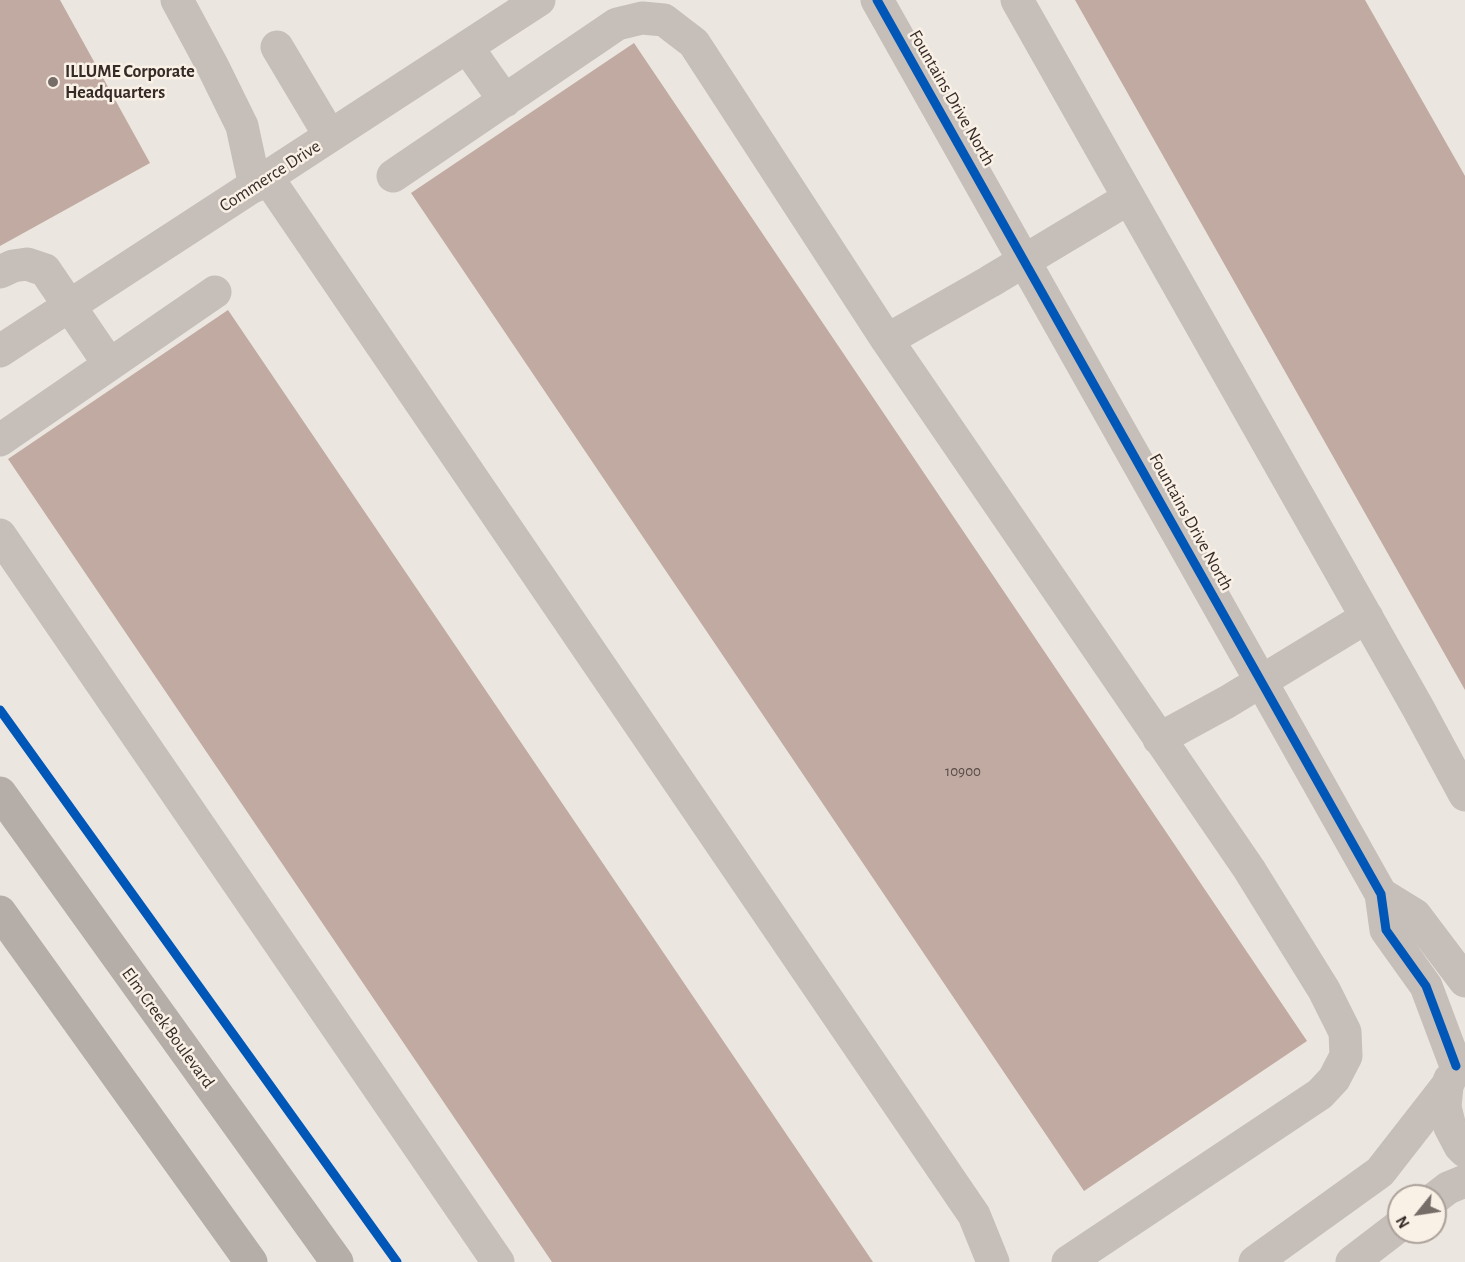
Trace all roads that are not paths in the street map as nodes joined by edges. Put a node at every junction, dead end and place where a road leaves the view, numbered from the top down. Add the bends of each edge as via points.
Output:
1 (177, 0) edge
2 (539, 0) edge
3 (877, 0) edge
4 (1017, 0) edge
5 (277, 47) dead end
6 (467, 47) junction
7 (505, 101) junction
8 (330, 136) junction
9 (393, 177) dead end
10 (261, 182) junction
11 (1129, 198) junction
12 (1024, 260) junction
13 (0, 273) edge
14 (215, 292) dead end
15 (69, 306) junction
16 (887, 340) junction
17 (0, 351) edge
18 (109, 364) junction
19 (0, 440) edge
20 (0, 535) edge
21 (1367, 617) junction
22 (1262, 681) junction
23 (1159, 739) junction
24 (0, 793) edge
25 (1465, 795) edge
26 (1382, 894) junction
27 (0, 912) edge
28 (1465, 981) edge
29 (1456, 1069) edge
30 (1465, 1151) edge
31 (1465, 1181) edge
32 (1447, 1189) edge
33 (1387, 1235) edge
34 (251, 1262) edge
35 (337, 1262) edge
36 (498, 1262) edge
37 (993, 1262) edge
38 (1068, 1262) edge
39 (1255, 1262) edge
40 (1352, 1262) edge

1 - 10 street via 242,126
2 - 6 street, Commerce Drive
3 - 12 street, Fountains Drive North
4 - 11 street
5 - 8 street
6 - 7 street
6 - 8 street, Commerce Drive
7 - 9 street
7 - 16 street via 617,24 642,18 664,20 694,43
8 - 10 street, Commerce Drive
10 - 15 street, Commerce Drive
10 - 37 street via 974,1215
11 - 12 street
11 - 21 street
12 - 16 street
12 - 22 street, Fountains Drive North
13 - 15 street via 27,264 45,270
14 - 18 street
15 - 17 street, Commerce Drive
15 - 18 street
16 - 23 street
18 - 19 street
20 - 36 street
21 - 22 street
21 - 25 street
22 - 23 street
22 - 26 street, Fountains Drive North
23 - 38 street via 1249,869 1324,990 1345,1032 1346,1056 1334,1079 1320,1094
24 - 35 main road, Elm Creek Boulevard
26 - 28 street, Fountains Drive North via 1415,915
26 - 29 street, Fountains Drive North via 1386,930 1426,986
27 - 34 main road
29 - 30 street via 1445,1107 1450,1127
29 - 39 street via 1380,1172
31 - 32 street
33 - 40 street

